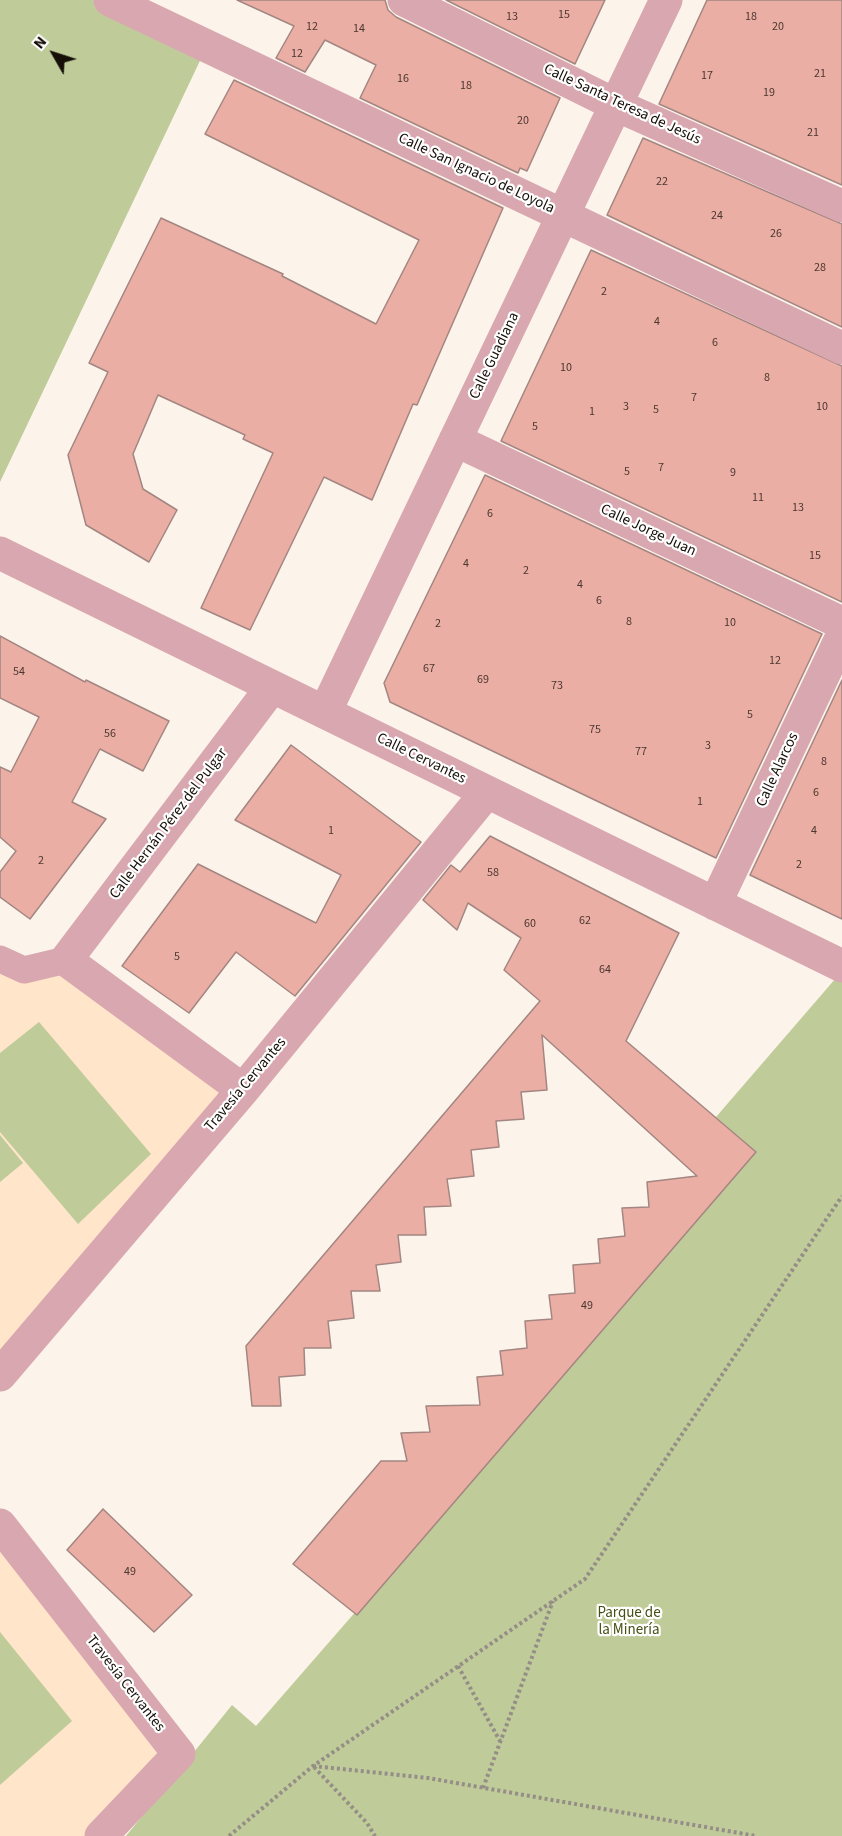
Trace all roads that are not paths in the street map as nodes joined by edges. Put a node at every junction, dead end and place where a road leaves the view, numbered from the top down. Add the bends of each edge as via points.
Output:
1 (110, 0) edge
2 (404, 0) edge
3 (666, 0) edge
4 (616, 105) junction
5 (842, 206) edge
6 (563, 215) junction
7 (842, 348) edge
8 (455, 440) junction
9 (0, 553) edge
10 (842, 623) edge
11 (842, 636) edge
12 (272, 687) junction
13 (325, 712) junction
14 (487, 792) junction
15 (715, 904) junction
16 (0, 959) edge
17 (66, 960) junction
18 (842, 966) edge
19 (243, 1090) junction
20 (0, 1375) edge
21 (0, 1525) edge
22 (101, 1836) edge

1 - 6 street, Calle San Ignacio de Loyola
2 - 4 street, Calle Santa Teresa de Jesús
3 - 4 street, Calle Guadiana
4 - 5 street, Calle Santa Teresa de Jesús
4 - 6 street, Calle Guadiana
6 - 7 street, Calle San Ignacio de Loyola
6 - 8 street, Calle Guadiana
8 - 10 street, Calle Jorge Juan
8 - 13 street, Calle Guadiana
9 - 12 street, Calle Cervantes
11 - 15 street, Calle Alarcos
12 - 13 street, Calle Cervantes
12 - 17 street, Calle Hernán Pérez del Pulgar
13 - 14 street, Calle Cervantes
14 - 15 street, Calle Cervantes
14 - 19 street, Travesía Cervantes
15 - 18 street, Calle Cervantes
16 - 17 street via 24,970
17 - 19 street
19 - 20 street, Travesía Cervantes
21 - 22 street, Travesía Cervantes via 179,1754

